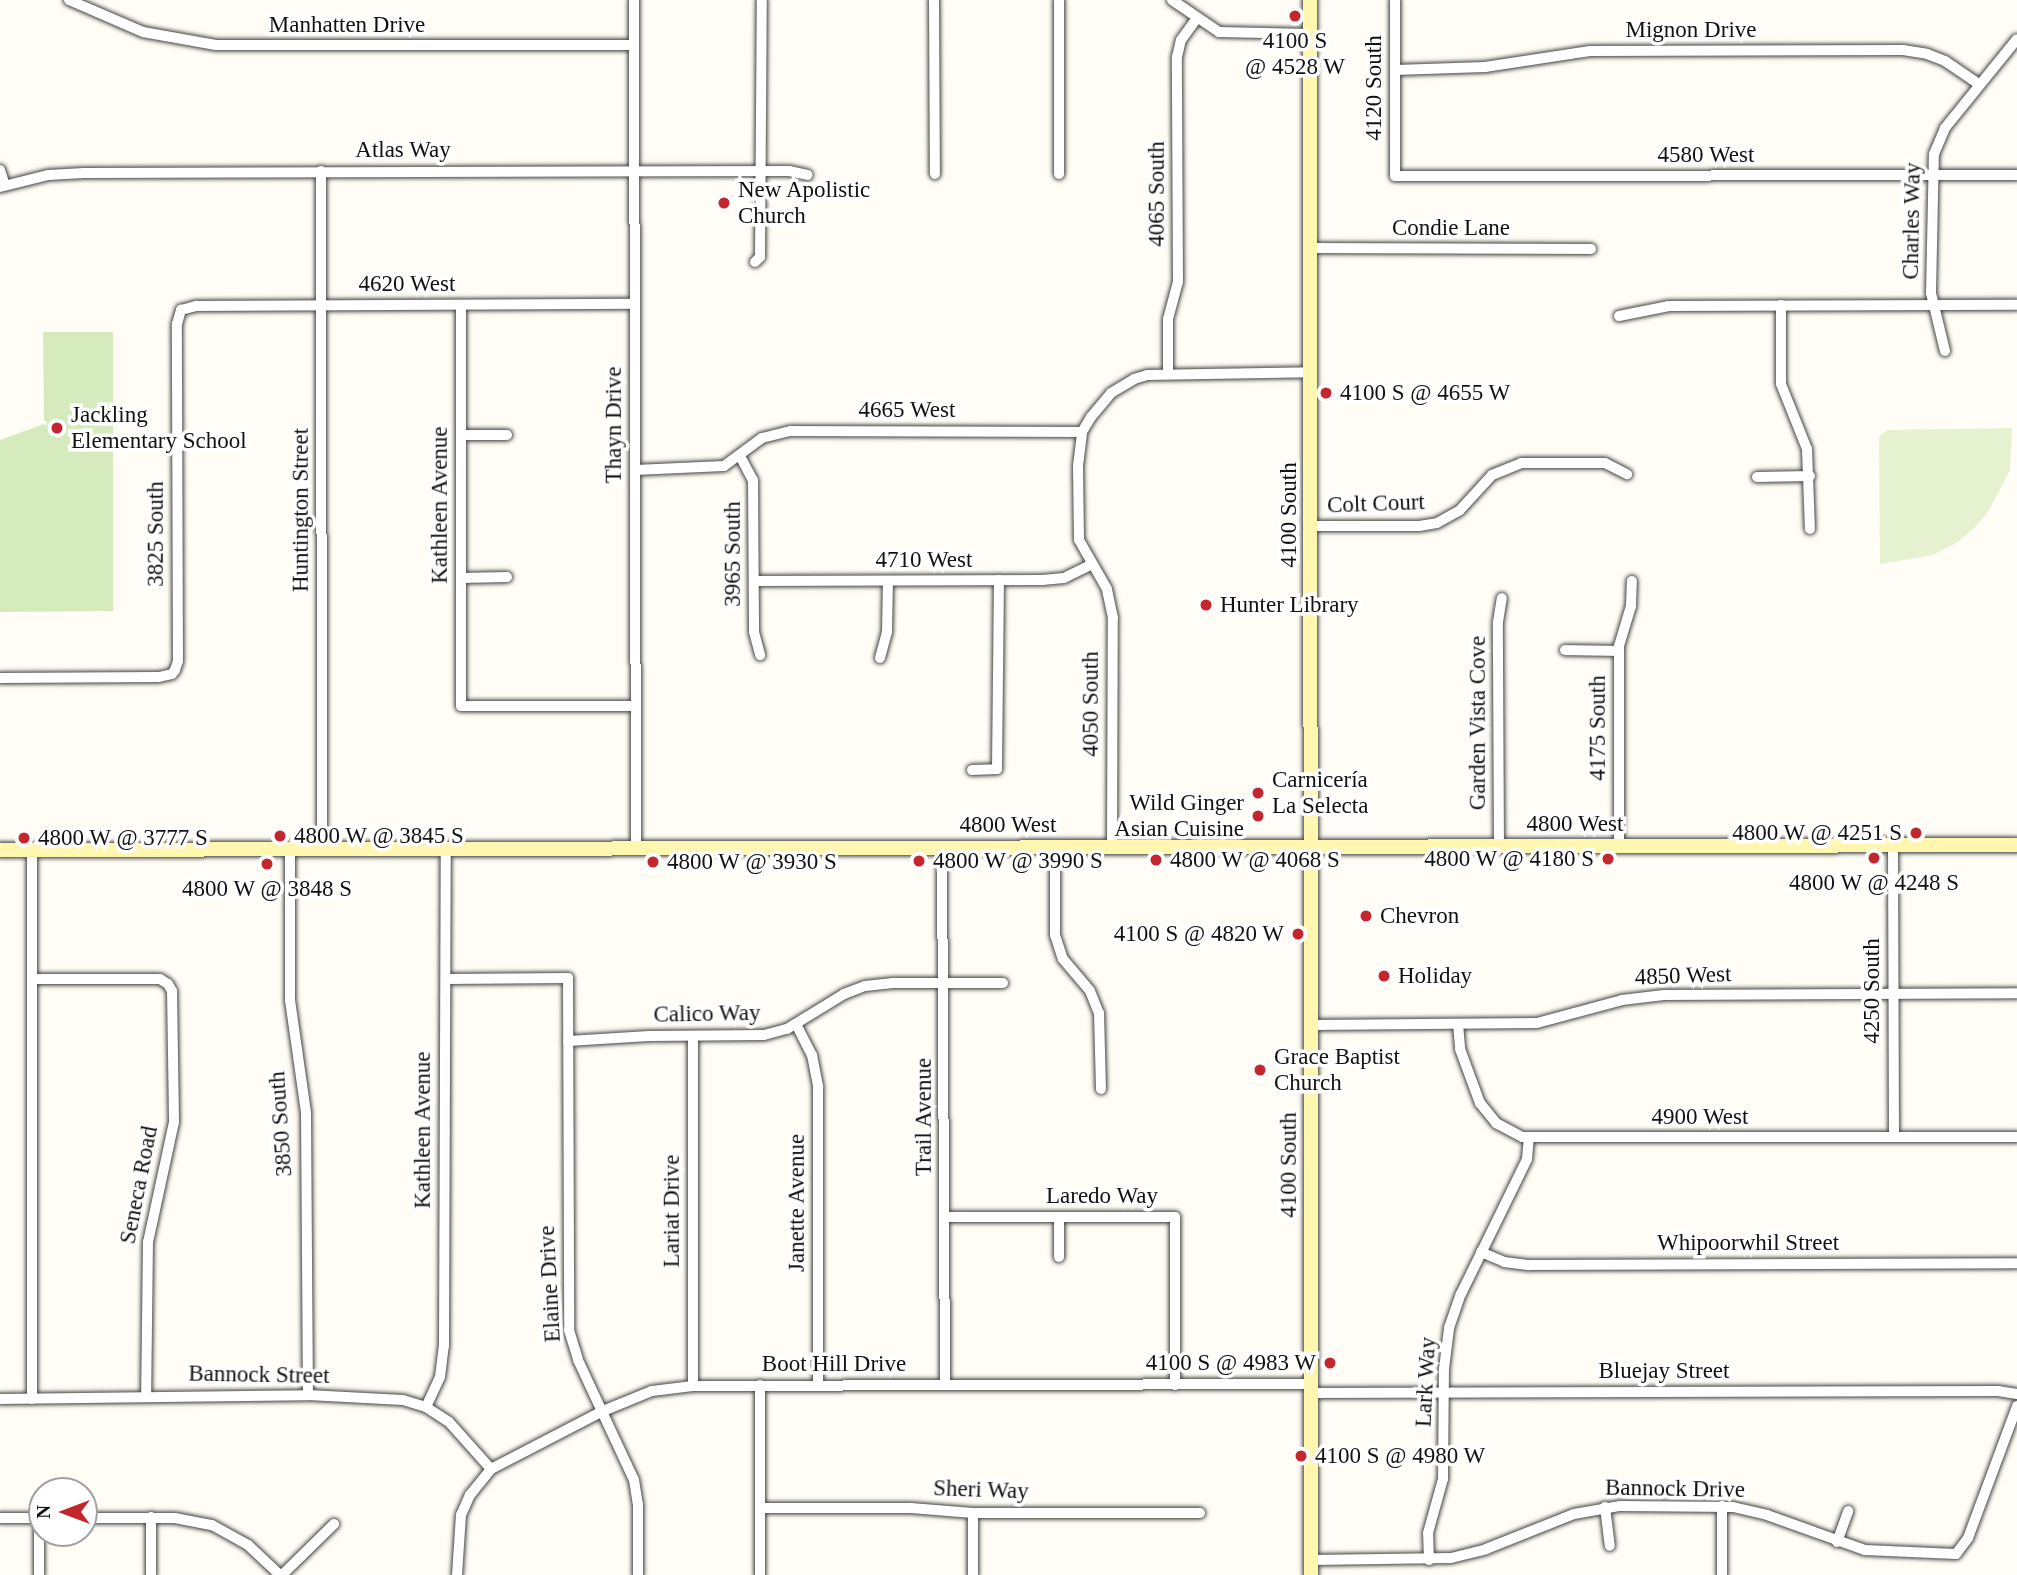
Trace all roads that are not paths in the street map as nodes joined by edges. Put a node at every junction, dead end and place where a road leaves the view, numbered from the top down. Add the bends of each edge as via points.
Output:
1 (69, 0) edge
2 (634, 0) edge
3 (762, 0) edge
4 (934, 0) edge
5 (1059, 0) edge
6 (1172, 0) edge
7 (1310, 0) edge
8 (1395, 0) edge
9 (1196, 19) junction
10 (1310, 34) junction
11 (2017, 39) edge
12 (634, 45) junction
13 (1395, 70) junction
14 (1980, 85) junction
15 (0, 170) edge
16 (321, 171) junction
17 (634, 171) junction
18 (760, 171) junction
19 (935, 174) dead end
20 (1059, 174) dead end
21 (808, 175) dead end
22 (1932, 175) junction
23 (2017, 175) edge
24 (1395, 176) joint
25 (2, 186) edge
26 (1311, 248) junction
27 (1591, 249) dead end
28 (755, 262) dead end
29 (635, 304) junction
30 (321, 305) junction
31 (461, 305) junction
32 (1781, 305) junction
33 (1933, 305) junction
34 (2017, 305) edge
35 (181, 310) joint
36 (1619, 316) dead end
37 (1945, 351) dead end
38 (1311, 372) junction
39 (1168, 373) junction
40 (1082, 432) junction
41 (461, 435) junction
42 (507, 435) dead end
43 (740, 456) junction
44 (635, 470) junction
45 (1627, 474) dead end
46 (1810, 476) junction
47 (1757, 477) dead end
48 (1312, 526) junction
49 (1810, 529) dead end
50 (1091, 565) junction
51 (507, 577) dead end
52 (461, 578) junction
53 (999, 580) junction
54 (754, 581) junction
55 (888, 581) junction
56 (1632, 581) dead end
57 (1502, 598) dead end
58 (1565, 650) dead end
59 (1618, 651) junction
60 (760, 655) dead end
61 (880, 658) dead end
62 (0, 678) edge
63 (635, 706) junction
64 (972, 770) dead end
65 (2017, 845) edge
66 (1893, 846) junction
67 (1619, 847) junction
68 (942, 848) junction
69 (1055, 848) junction
70 (1112, 848) junction
71 (1312, 848) junction
72 (1499, 848) junction
73 (446, 849) junction
74 (636, 849) junction
75 (0, 850) edge
76 (32, 850) junction
77 (290, 850) junction
78 (322, 850) junction
79 (32, 979) junction
80 (446, 979) junction
81 (944, 983) junction
82 (1003, 983) dead end
83 (2017, 993) edge
84 (1893, 994) junction
85 (796, 1024) junction
86 (1458, 1024) junction
87 (1312, 1025) junction
88 (693, 1036) junction
89 (568, 1041) junction
90 (1101, 1088) dead end
91 (1894, 1137) junction
92 (2017, 1137) edge
93 (1529, 1138) junction
94 (945, 1217) junction
95 (1059, 1217) junction
96 (1481, 1252) junction
97 (1059, 1257) dead end
98 (2017, 1263) edge
99 (694, 1385) junction
100 (760, 1385) junction
101 (818, 1385) junction
102 (945, 1385) junction
103 (1175, 1385) junction
104 (1311, 1389) junction
105 (1443, 1392) junction
106 (2017, 1394) edge
107 (308, 1395) junction
108 (146, 1396) junction
109 (0, 1399) edge
110 (32, 1399) junction
111 (2017, 1406) edge
112 (426, 1407) junction
113 (603, 1411) junction
114 (491, 1469) junction
115 (1722, 1506) junction
116 (1605, 1507) junction
117 (760, 1508) junction
118 (1848, 1511) dead end
119 (973, 1513) junction
120 (1200, 1513) dead end
121 (98, 1517) edge
122 (150, 1517) junction
123 (0, 1518) edge
124 (28, 1518) edge
125 (334, 1524) dead end
126 (1837, 1542) junction
127 (1610, 1546) dead end
128 (39, 1547) edge
129 (1429, 1560) junction
130 (1311, 1568) edge
131 (39, 1575) edge
132 (151, 1575) edge
133 (281, 1575) edge
134 (457, 1575) edge
135 (638, 1575) edge
136 (760, 1575) edge
137 (973, 1575) edge
138 (1722, 1575) edge

1 - 12 street, Manhatten Drive via 143,32 216,45
2 - 12 street, Thayn Drive
3 - 18 street
4 - 19 street
5 - 20 street
6 - 9 street
7 - 10 main road, 4100 South
8 - 13 street, 4120 South
9 - 10 street via 1226,34
9 - 39 street, 4065 South via 1181,40 1177,57 1178,282 1168,314
10 - 26 main road, 4100 South
11 - 14 street, Charles Way
12 - 17 street, Thayn Drive
13 - 14 street, Mignon Drive via 1485,68 1590,51 1903,50 1945,61
13 - 24 street, 4120 South
14 - 22 street, Charles Way via 1941,136
15 - 25 street
16 - 17 street, Atlas Way
16 - 25 street, Atlas Way via 84,173 48,175
16 - 30 street, Huntington Street
17 - 18 street, Atlas Way
17 - 29 street, Thayn Drive
18 - 21 street, Atlas Way
18 - 28 street via 760,257
22 - 23 street, 4580 West
22 - 24 street, 4580 West
22 - 33 street, Charles Way
26 - 27 street, Condie Lane
26 - 38 main road, 4100 South
29 - 31 street, 4620 West
29 - 44 street, Thayn Drive
30 - 31 street, 4620 West
30 - 35 street, 4620 West
30 - 78 street, Huntington Street
31 - 41 street, Kathleen Avenue
32 - 33 street
32 - 36 street via 1669,306
32 - 46 street via 1781,384 1807,449
33 - 34 street
33 - 37 street, Charles Way
35 - 62 street, 3825 South via 177,324 178,661 172,674
38 - 39 street
38 - 48 main road, 4100 South
39 - 40 street via 1134,379 1111,393
40 - 43 street, 4665 West via 791,431 762,438
40 - 50 street, 4050 South via 1077,466 1078,528
41 - 42 street
41 - 52 street, Kathleen Avenue
43 - 44 street, 4665 West via 715,469
43 - 54 street, 3965 South via 753,480
44 - 63 street, Thayn Drive
45 - 48 street, Colt Court via 1605,463 1521,463 1492,475 1460,510 1437,523
46 - 47 street
46 - 49 street
48 - 71 main road, 4100 South
50 - 53 street, 4710 West via 1064,578
50 - 70 street, 4050 South via 1107,589 1112,618
51 - 52 street
52 - 63 street, Kathleen Avenue via 461,706
53 - 55 street, 4710 West
53 - 64 street via 997,769
54 - 55 street, 4710 West
54 - 60 street, 3965 South via 754,632
55 - 61 street via 887,632
56 - 59 street, 4175 South via 1631,606
57 - 72 street, Garden Vista Cove via 1498,622
58 - 59 street, 4175 South
59 - 67 street, 4175 South
63 - 74 street, Thayn Drive
65 - 66 main road, 4800 West
66 - 67 main road, 4800 West
66 - 84 street, 4250 South
67 - 72 main road, 4800 West
68 - 69 main road, 4800 West
68 - 74 main road, 4800 West
68 - 81 street, Trail Avenue
69 - 70 main road, 4800 West
69 - 90 street via 1057,944 1068,966 1090,991 1099,1013
70 - 71 main road, 4800 West
71 - 72 main road, 4800 West
71 - 87 main road, 4100 South
73 - 74 main road, 4800 West
73 - 78 main road, 4800 West
73 - 80 street, Kathleen Avenue
75 - 76 main road, 4800 West
76 - 77 main road, 4800 West
76 - 79 street
77 - 78 main road, 4800 West
77 - 107 street, 3850 South via 290,1000 306,1113
79 - 108 street, Seneca Road via 146,979 168,984 174,1000 174,1122 148,1242
79 - 110 street
80 - 89 street, Elaine Drive via 568,978
80 - 112 street, Kathleen Avenue via 444,1357
81 - 82 street, Calico Way
81 - 85 street, Calico Way via 866,986
81 - 94 street, Trail Avenue
83 - 84 street, 4850 West
84 - 86 street, 4850 West via 1654,996 1538,1023
84 - 91 street, 4250 South
85 - 88 street, Calico Way via 764,1035
85 - 101 street, Janette Avenue via 811,1055 818,1087
86 - 87 street, 4850 West
86 - 93 street, 4900 West via 1460,1049 1484,1110 1503,1128
87 - 104 main road, 4100 South
88 - 89 street, Calico Way
88 - 99 street, Lariat Drive
89 - 113 street, Elaine Drive via 569,1330
91 - 92 street, 4900 West
91 - 93 street, 4900 West
93 - 96 street, Lark Way via 1527,1159
94 - 95 street, Laredo Way
94 - 102 street, Trail Avenue
95 - 97 street
95 - 103 street, Laredo Way via 1175,1217
96 - 98 street, Whipoorwhil Street via 1521,1265
96 - 105 street, Lark Way via 1452,1316
99 - 100 street, Boot Hill Drive
99 - 113 street, Boot Hill Drive via 652,1391
100 - 101 street, Boot Hill Drive
100 - 117 street
101 - 102 street, Boot Hill Drive
102 - 103 street, Boot Hill Drive
103 - 104 street, Boot Hill Drive
104 - 105 street, Bluejay Street
104 - 130 main road, 4100 South
105 - 106 street, Bluejay Street
105 - 129 street, Lark Way via 1443,1479 1428,1533
107 - 108 street, Bannock Street
107 - 112 street, Bannock Street via 391,1399
108 - 110 street, Bannock Street
109 - 110 street, Bannock Street
111 - 126 street, Bannock Drive via 1968,1538 1956,1554 1885,1553
112 - 114 street, Bannock Street via 455,1428
113 - 114 street, Boot Hill Drive
113 - 135 street, Elaine Drive via 636,1488
114 - 134 street, Boot Hill Drive via 461,1515
115 - 116 street, Bannock Drive
115 - 126 street, Bannock Drive via 1767,1514
115 - 138 street
116 - 127 street
116 - 129 street, Bannock Drive via 1574,1514 1475,1553
117 - 119 street, Sheri Way via 911,1508
117 - 136 street
118 - 126 street
119 - 120 street, Sheri Way
119 - 137 street
121 - 122 street
122 - 132 street
122 - 133 street via 184,1519 222,1529
123 - 124 street
125 - 133 street
128 - 131 street
129 - 130 street, Bannock Drive

